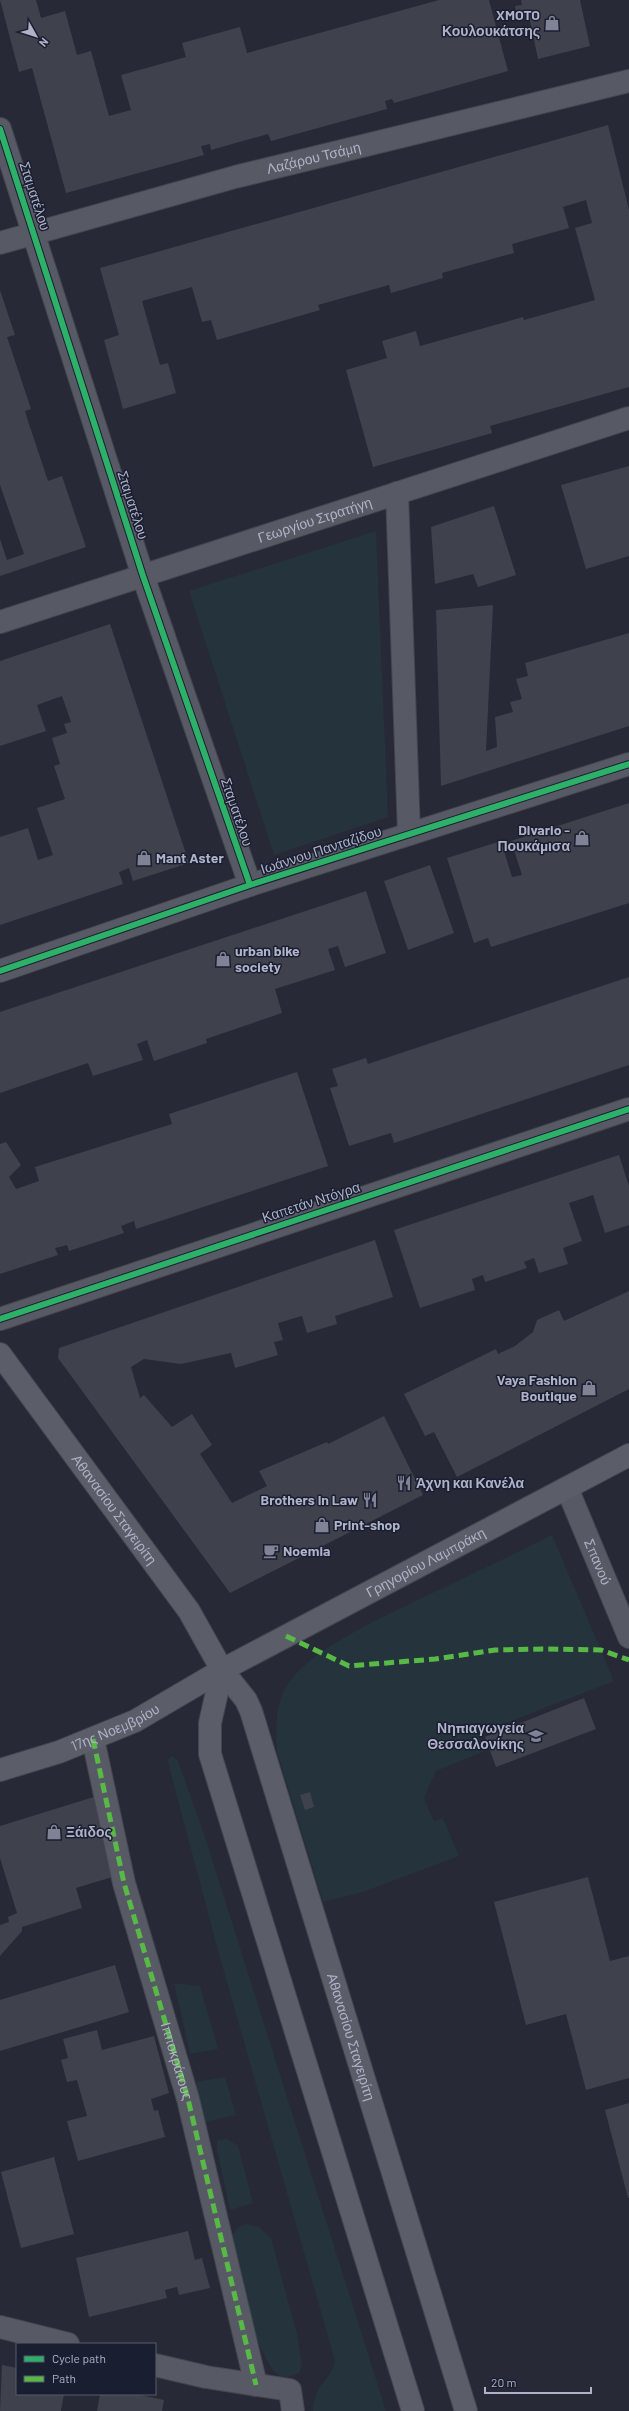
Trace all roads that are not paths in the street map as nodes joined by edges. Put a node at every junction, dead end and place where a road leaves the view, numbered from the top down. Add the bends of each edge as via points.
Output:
1 (629, 81) edge
2 (0, 130) edge
3 (34, 232) junction
4 (0, 243) edge
5 (629, 418) edge
6 (397, 493) junction
7 (143, 576) junction
8 (0, 622) edge
9 (629, 764) edge
10 (409, 834) junction
11 (250, 886) junction
12 (0, 970) edge
13 (629, 1109) edge
14 (0, 1319) edge
15 (0, 1354) edge
16 (629, 1455) edge
17 (567, 1488) junction
18 (629, 1636) edge
19 (222, 1670) junction
20 (93, 1739) junction
21 (0, 1770) edge
22 (0, 2327) edge
23 (64, 2343) edge
24 (156, 2365) edge
25 (256, 2385) junction
26 (292, 2401) edge
27 (413, 2411) edge
28 (466, 2411) edge

1 - 3 street, Λαζάρου Τσάμη via 235,177
2 - 3 street, Σταματέλου
3 - 4 street, Λαζάρου Τσάμη
3 - 7 street, Σταματέλου
5 - 6 street, Γεωργίου Στρατήγη
6 - 7 street, Γεωργίου Στρατήγη
6 - 10 street
7 - 8 street, Γεωργίου Στρατήγη
7 - 11 street, Σταματέλου
9 - 10 street, Ιωάννου Πανταζίδου
10 - 11 street, Ιωάννου Πανταζίδου
11 - 12 street, Ιωάννου Πανταζίδου
13 - 14 street, Καπετάν Ντόγρα
15 - 19 main road, Αθανασίου Σταγειρίτη via 189,1611
16 - 17 main road, Γρηγορίου Λαμπράκη
17 - 18 street, Σπανού
17 - 19 main road, Γρηγορίου Λαμπράκη
19 - 20 main road, 17ης Νοεμβρίου via 135,1722
19 - 27 main road via 210,1723 210,1754
19 - 28 main road, Αθανασίου Σταγειρίτη via 246,1700 251,1711
20 - 21 main road, 17ης Νοεμβρίου
20 - 25 street, Ιπποκράτους via 124,1883 188,2099
22 - 23 street
24 - 25 street
25 - 26 street

